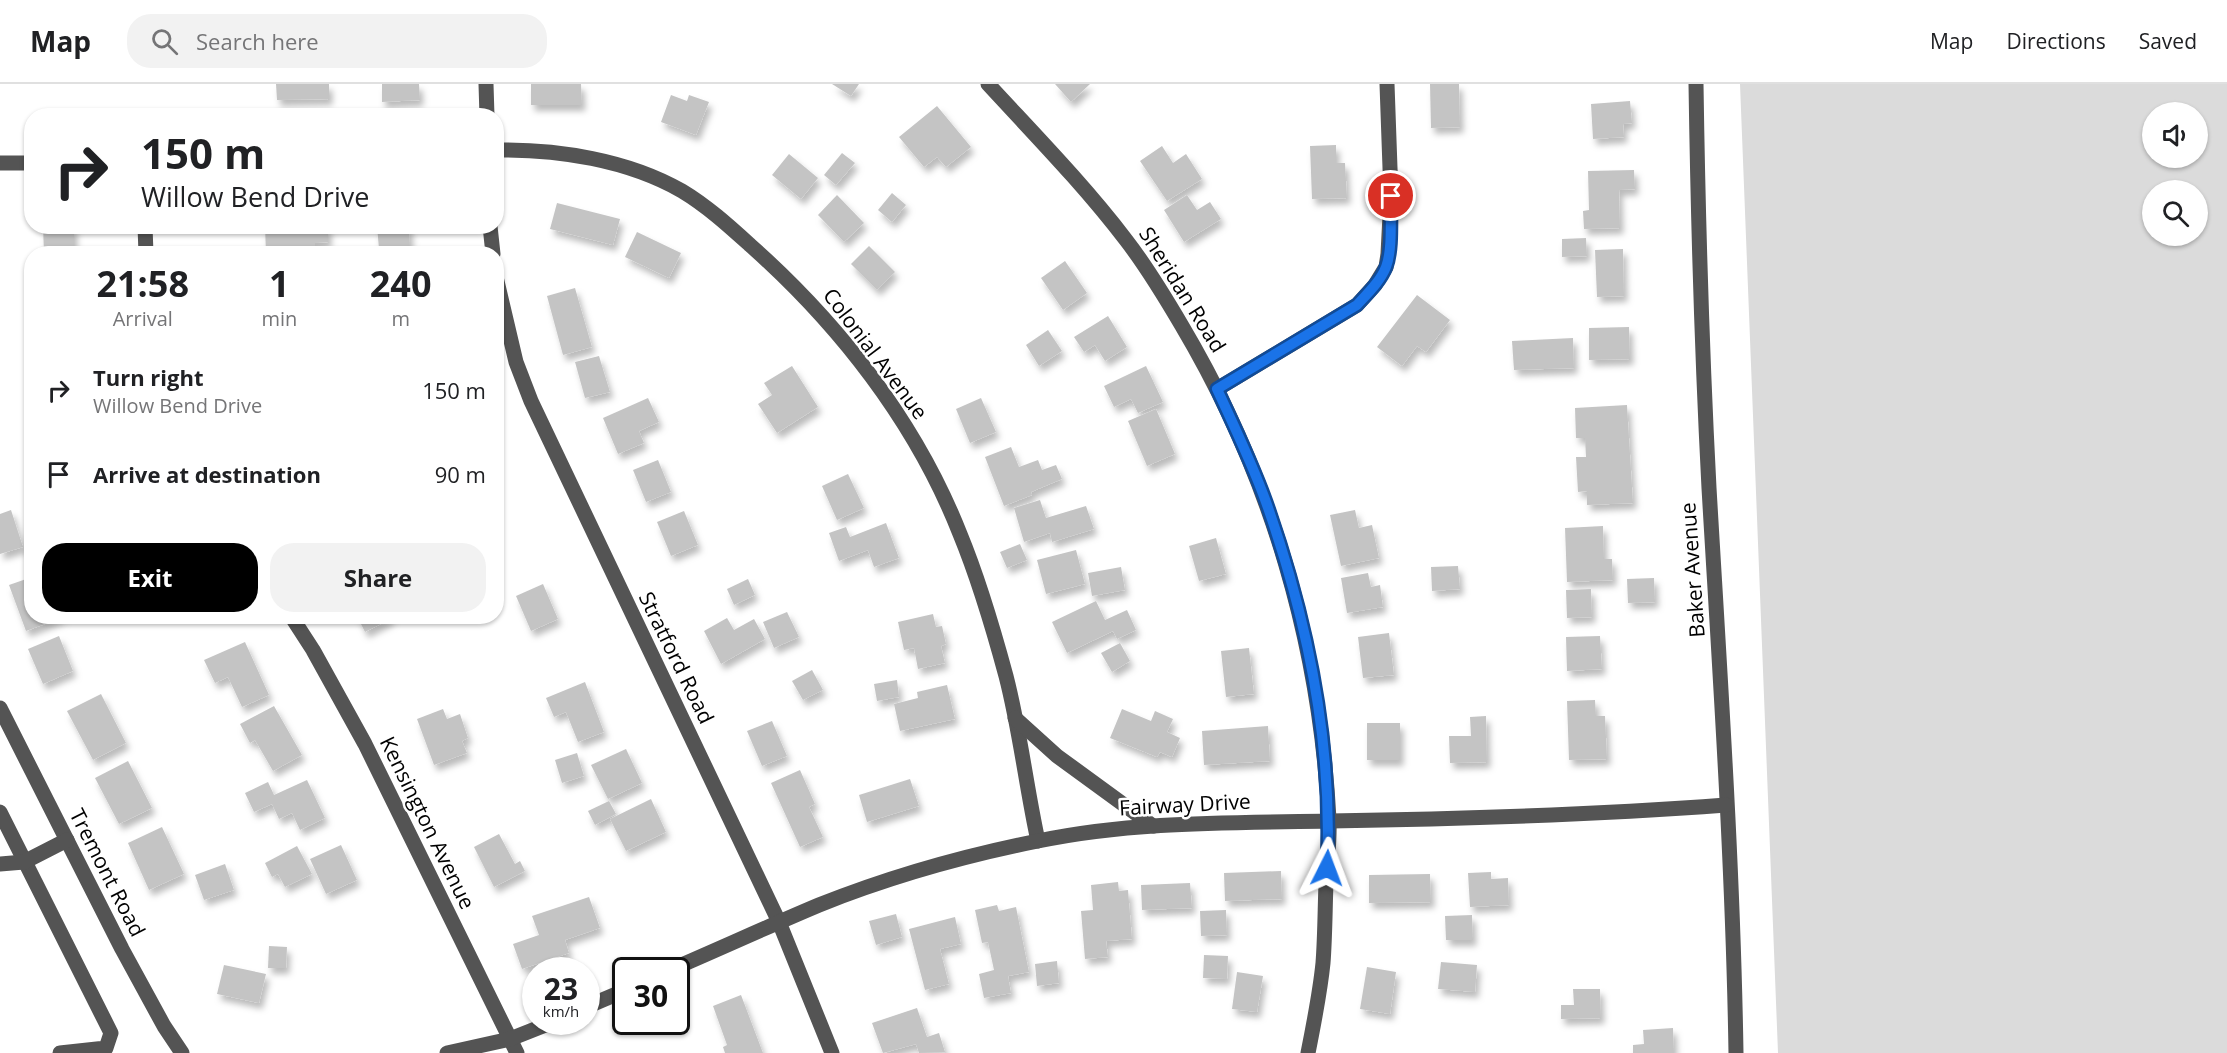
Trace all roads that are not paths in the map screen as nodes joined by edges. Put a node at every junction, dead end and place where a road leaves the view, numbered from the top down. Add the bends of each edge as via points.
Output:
1 (486, 84) edge
2 (988, 84) edge
3 (1387, 84) edge
4 (1696, 84) edge
5 (487, 108) edge
6 (504, 151) edge
7 (0, 163) edge
8 (24, 163) edge
9 (504, 317) edge
10 (1217, 389) junction
11 (296, 624) edge
12 (0, 708) edge
13 (1015, 718) junction
14 (4, 725) edge
15 (1726, 805) junction
16 (0, 812) edge
17 (1329, 821) junction
18 (1153, 826) junction
19 (67, 840) junction
20 (1038, 841) junction
21 (24, 862) junction
22 (0, 864) edge
23 (779, 922) junction
24 (690, 961) edge
25 (532, 1035) edge
26 (514, 1046) edge
27 (60, 1053) edge
28 (182, 1053) edge
29 (447, 1053) edge
30 (832, 1053) edge
31 (1308, 1053) edge
32 (1736, 1053) edge

1 - 5 street
2 - 10 street, Sheridan Road via 1128,242
3 - 10 street via 1391,196 1386,267 1357,305
4 - 15 street, Baker Avenue via 1699,261
6 - 13 street, Colonial Avenue via 582,157 645,174 683,192 787,278 840,336 882,390 935,479 960,533 1006,676
7 - 8 street
9 - 23 street, Stratford Road via 531,402
10 - 17 street, Sheridan Road via 1266,500 1297,603 1321,728
11 - 26 street, Kensington Avenue via 365,744
12 - 14 street, Tremont Road
13 - 18 street via 1057,756
13 - 20 street, Colonial Avenue
14 - 19 street, Tremont Road
15 - 17 street, Fairway Drive via 1612,814
15 - 32 street, Baker Avenue
16 - 21 street
17 - 18 street, Fairway Drive
17 - 31 street, Sheridan Road via 1323,963
18 - 20 street, Fairway Drive
19 - 21 street
19 - 28 street, Tremont Road via 132,969
20 - 23 street, Fairway Drive via 882,882
21 - 22 street
21 - 27 street via 111,1033 106,1048
23 - 24 street, Fairway Drive
23 - 30 street, Stratford Road
25 - 26 street
26 - 29 street

